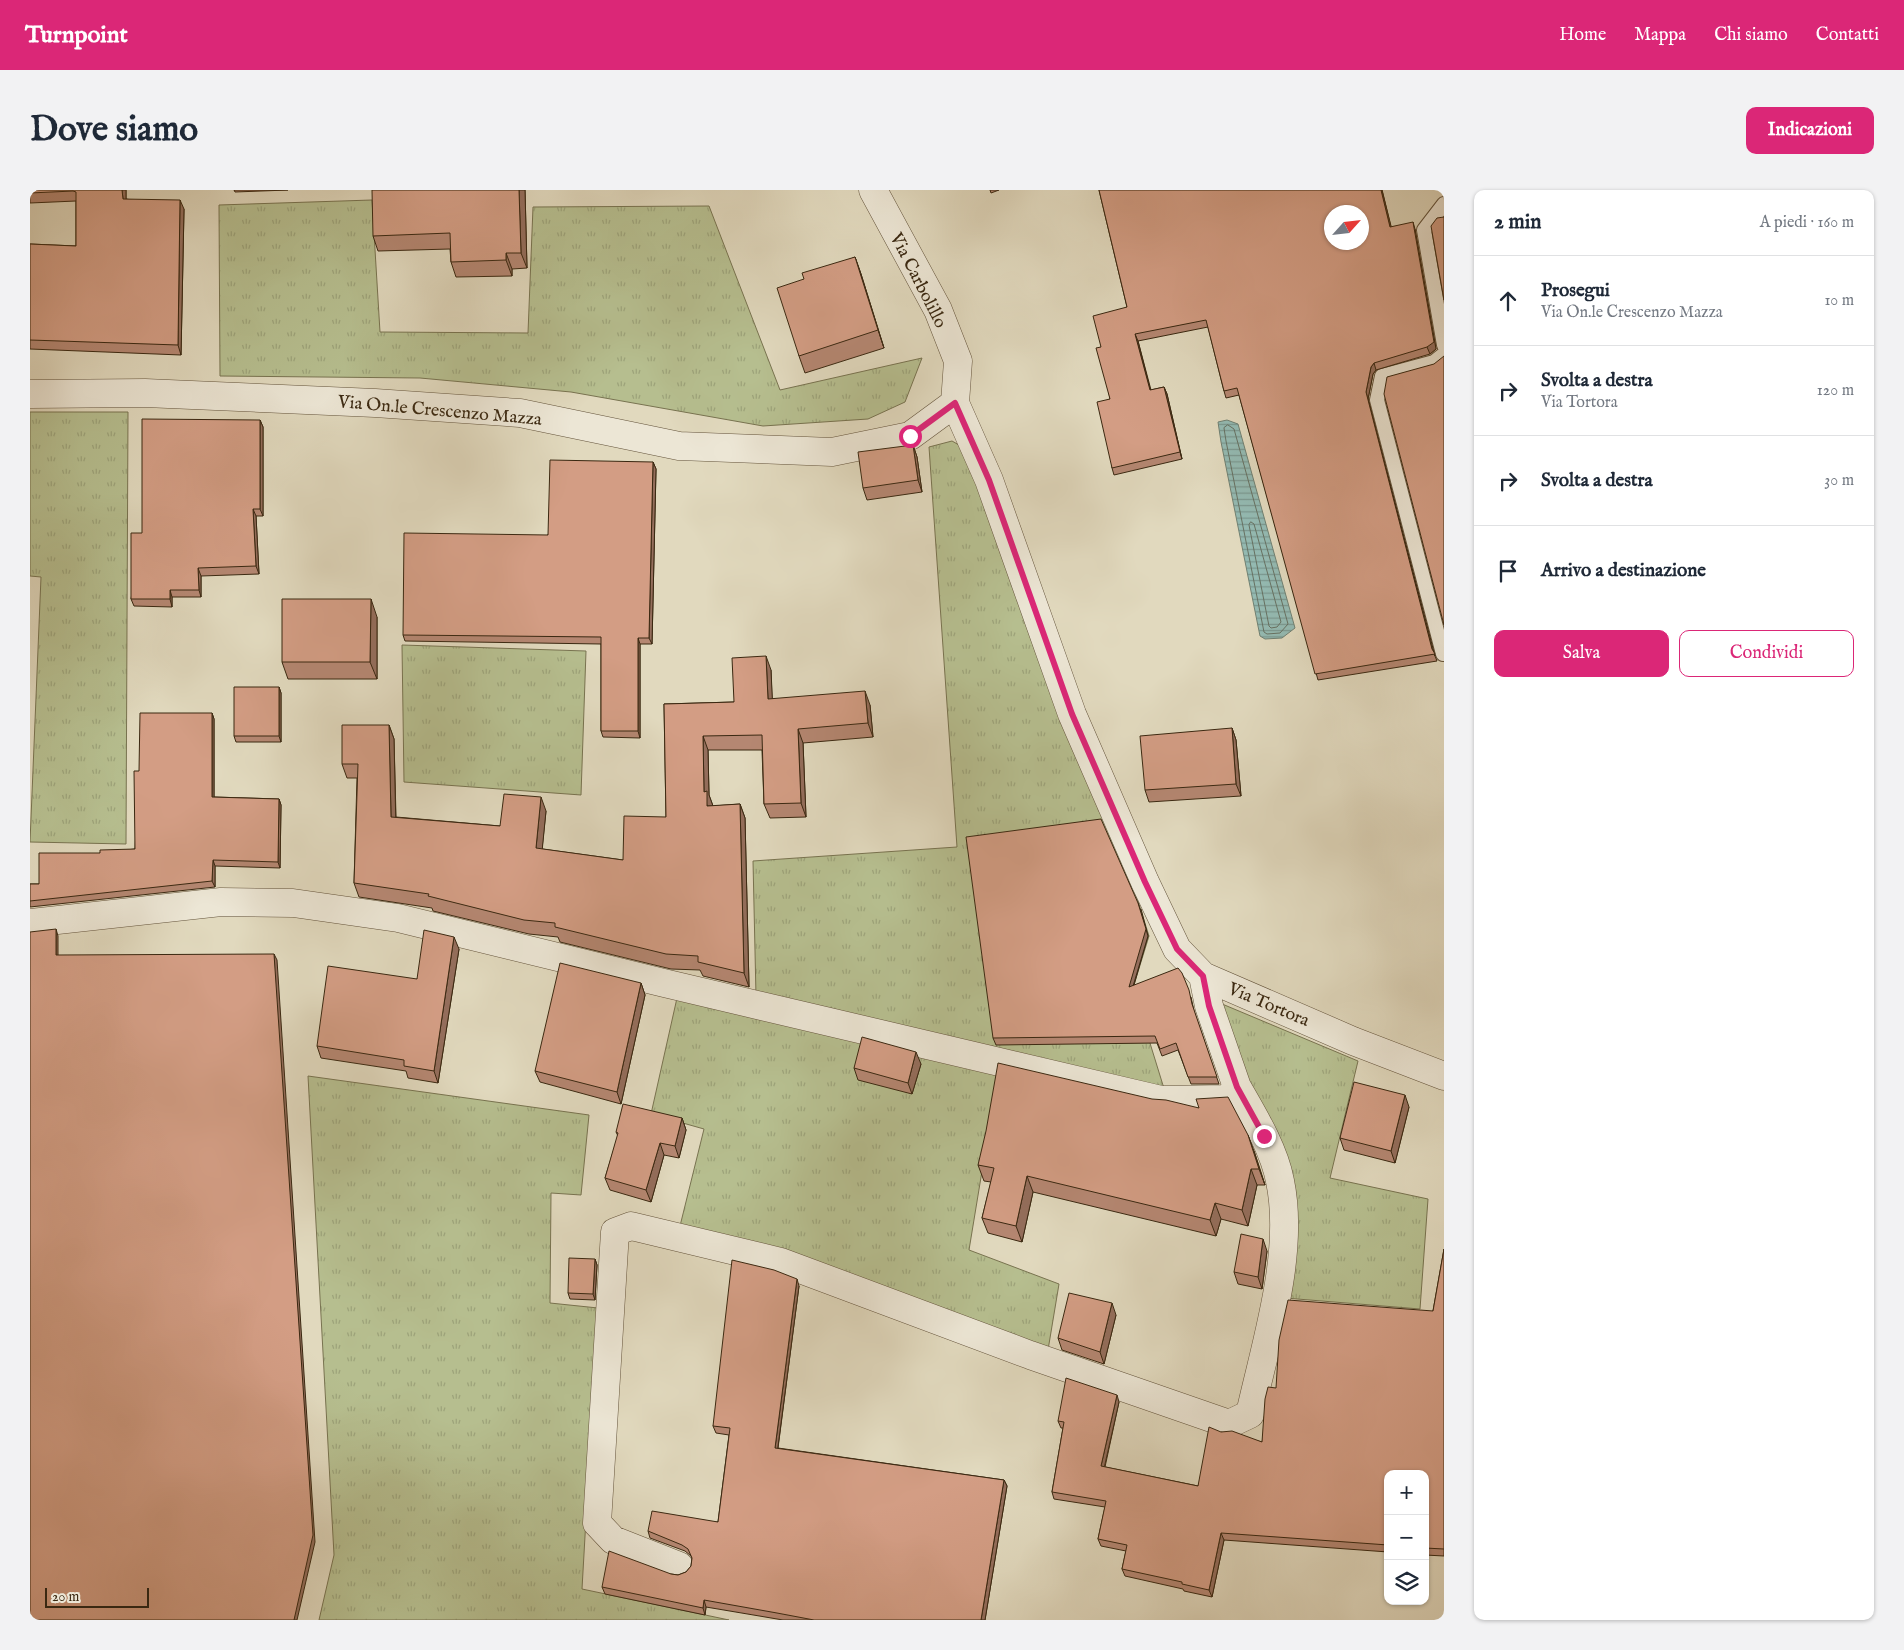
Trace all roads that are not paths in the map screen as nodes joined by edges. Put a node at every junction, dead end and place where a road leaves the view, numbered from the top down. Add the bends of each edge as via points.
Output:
1 (873, 190) edge
2 (1444, 204) edge
3 (1444, 345) edge
4 (1444, 354) edge
5 (30, 394) edge
6 (955, 403) junction
7 (1443, 654) dead end
8 (30, 923) edge
9 (1203, 976) junction
10 (1444, 1076) edge
11 (1237, 1087) junction
12 (679, 1566) dead end

1 - 6 street, Via Carbolillo via 938,310 958,361
2 - 3 lane via 1424,230
4 - 7 lane via 1434,362 1382,376 1377,400
5 - 6 street, Via On.le Crescenzo Mazza via 164,394 520,413 679,446 832,452 910,436
6 - 9 street, Via Tortora via 989,480 1072,714 1177,949
8 - 11 street via 221,902 293,903 398,918 1161,1100 1228,1099
9 - 10 street, Via Tortora via 1353,1041
9 - 11 street via 1209,1006
11 - 12 street via 1264,1136 1280,1180 1284,1227 1279,1286 1250,1414 1229,1424 1030,1355 781,1262 631,1226 615,1232 597,1523 613,1540

